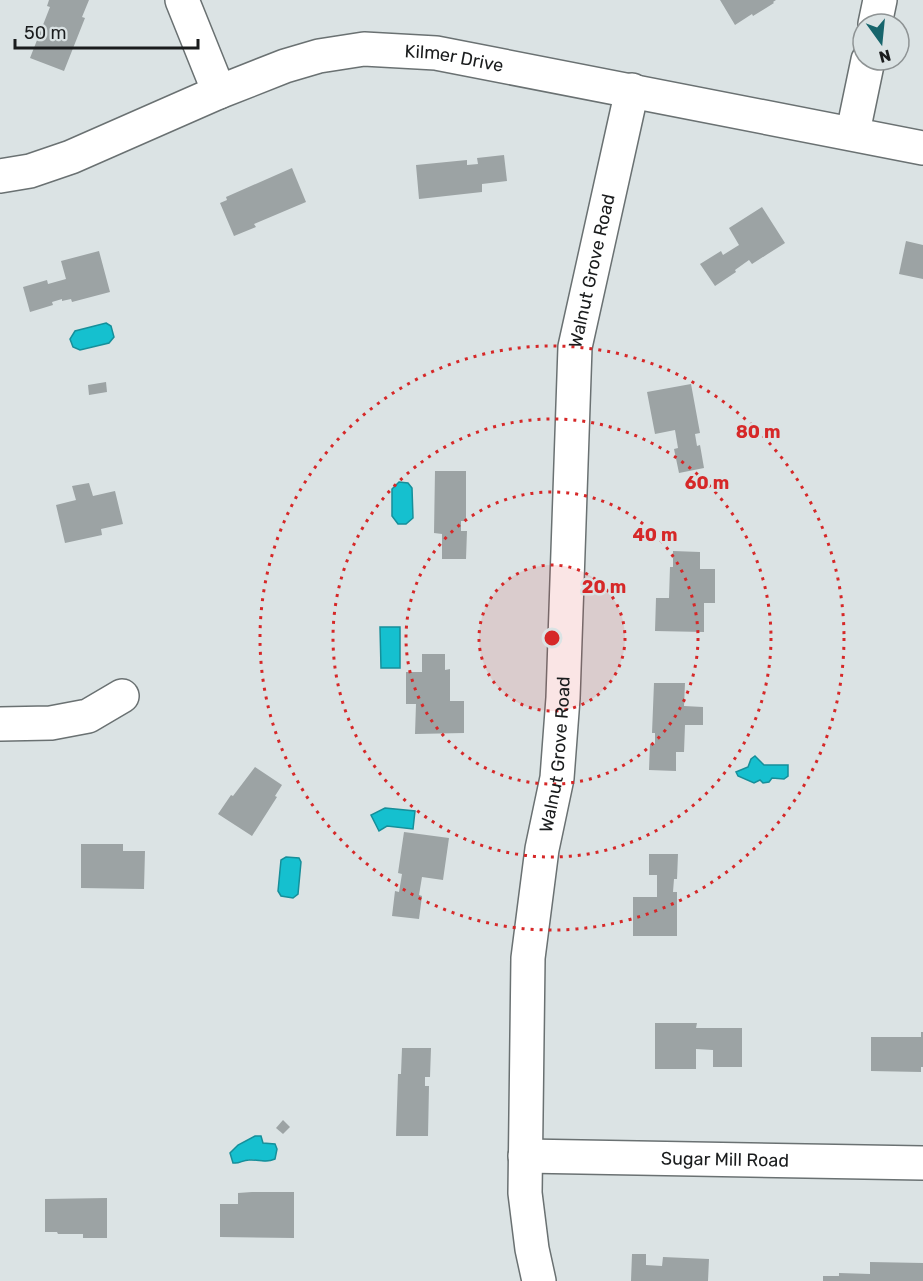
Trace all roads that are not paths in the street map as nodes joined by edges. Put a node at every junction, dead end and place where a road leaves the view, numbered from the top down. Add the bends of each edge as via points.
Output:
1 (182, 0) edge
2 (866, 72) edge
3 (632, 90) junction
4 (219, 92) junction
5 (853, 132) junction
6 (923, 148) edge
7 (0, 176) edge
8 (122, 696) dead end
9 (0, 724) edge
10 (525, 1156) junction
11 (923, 1163) edge
12 (539, 1281) edge

1 - 4 street
2 - 5 street
3 - 4 street, Kilmer Drive via 436,53 364,49 285,66
3 - 5 street, Kilmer Drive
3 - 10 street, Walnut Grove Road via 574,347 563,698 556,778 528,958
4 - 7 street, Kilmer Drive via 71,157
5 - 6 street, Kilmer Drive
8 - 9 street via 88,716 51,723
10 - 11 street, Sugar Mill Road
10 - 12 street, Walnut Grove Road via 525,1193

